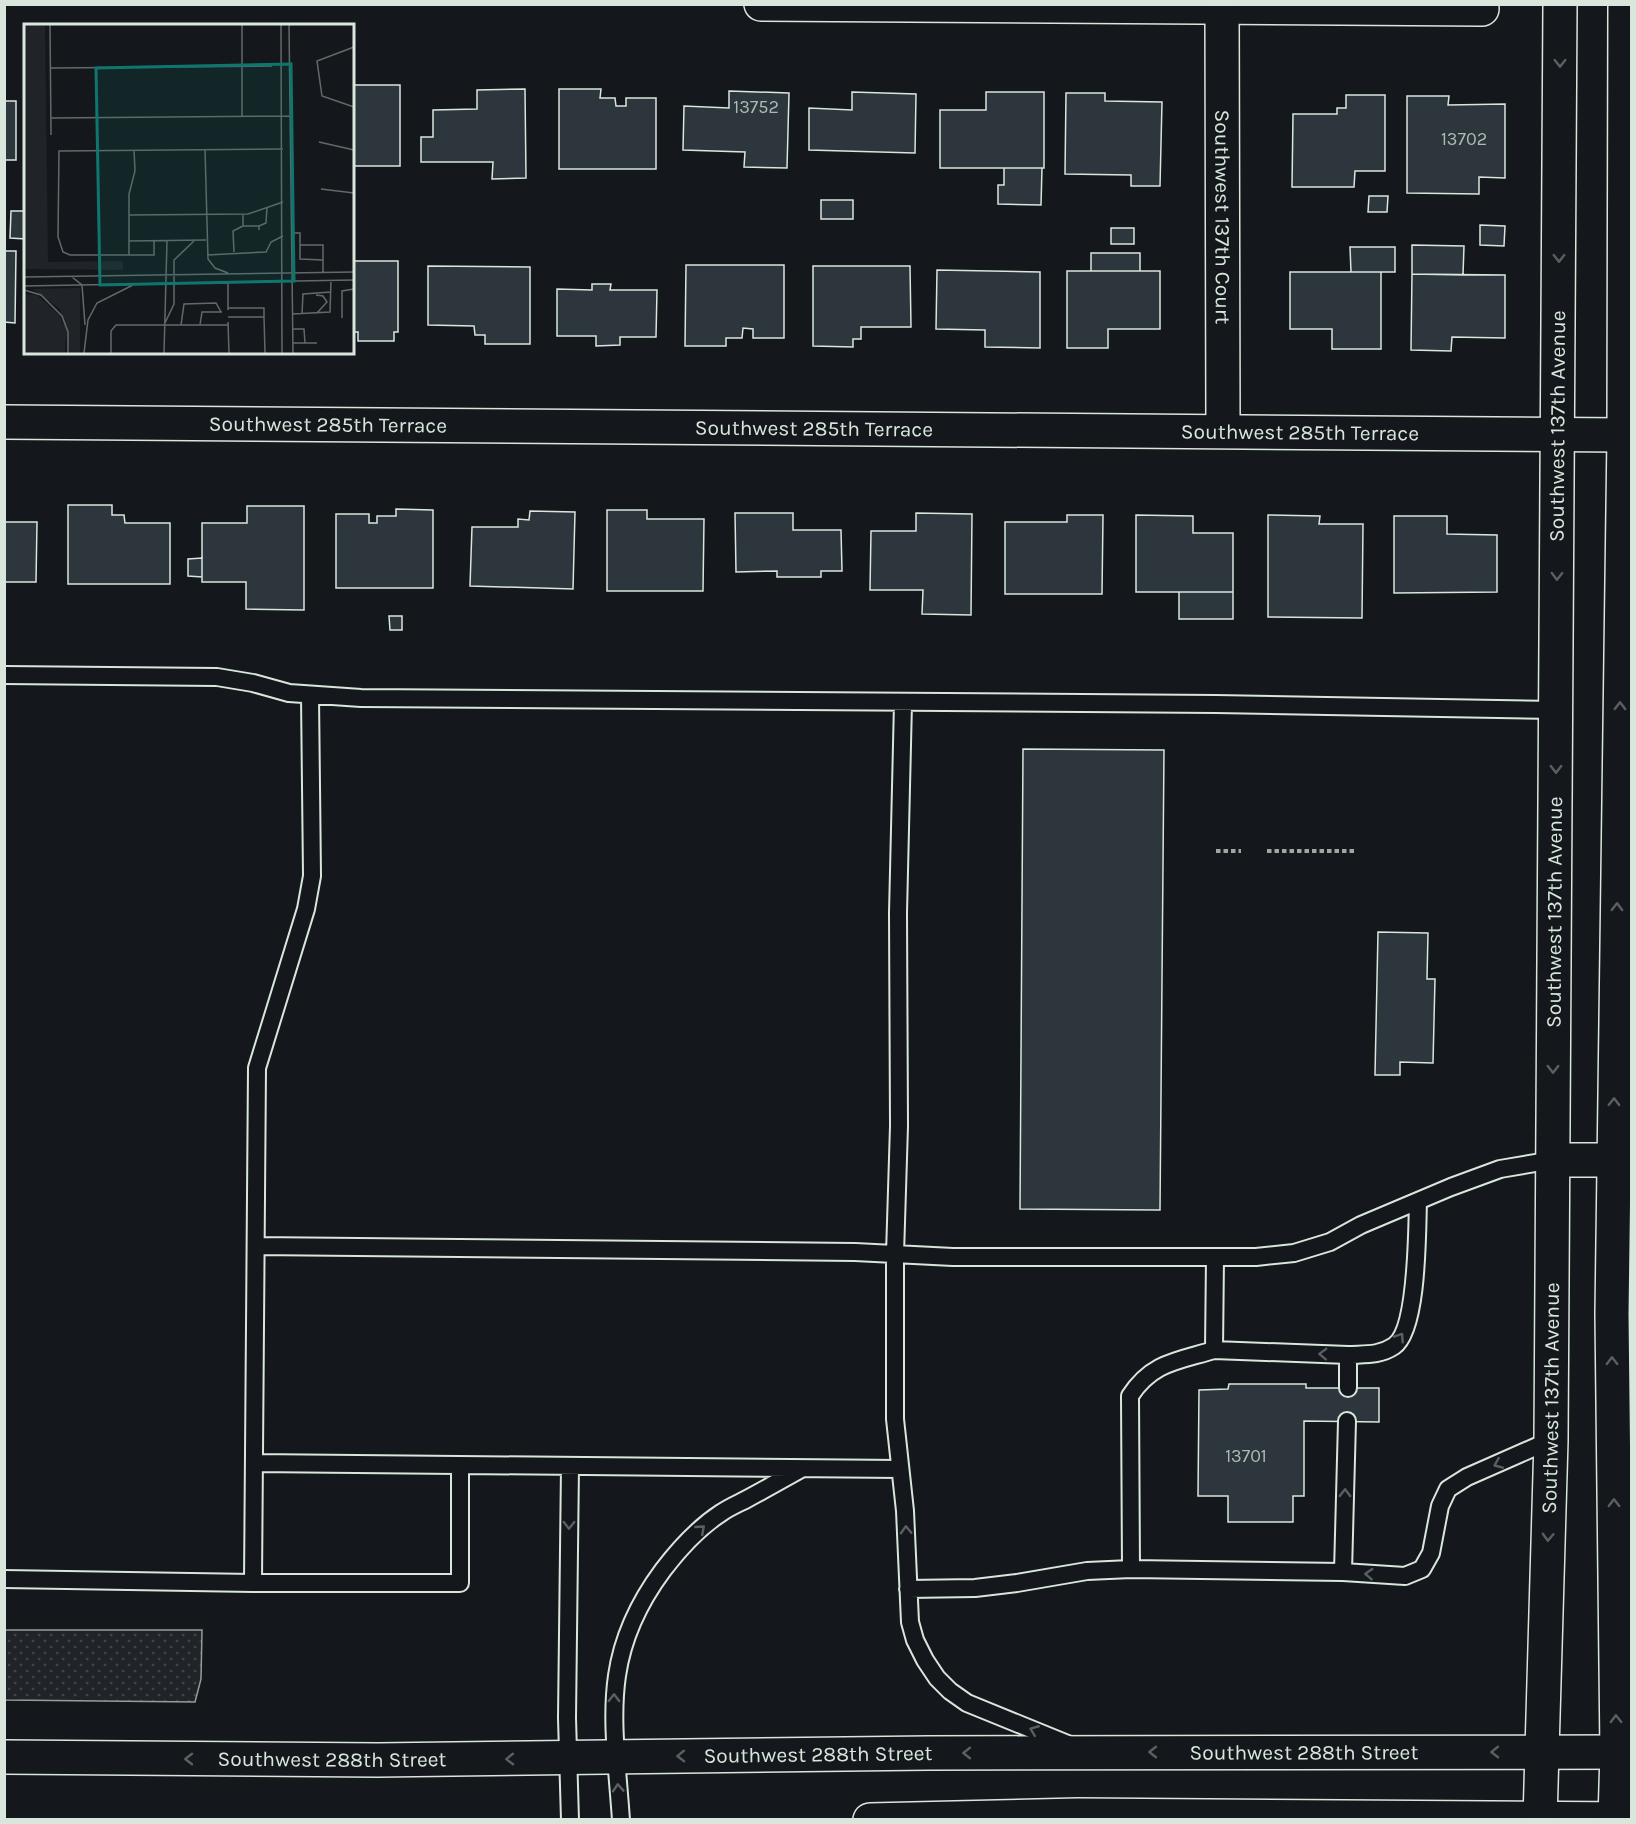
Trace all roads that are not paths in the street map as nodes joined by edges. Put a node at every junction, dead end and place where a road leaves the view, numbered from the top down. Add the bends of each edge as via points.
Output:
1 (761, 4) edge
2 (1560, 4) edge
3 (1625, 4) edge
4 (1222, 6) edge
5 (1482, 9) dead end
6 (4, 422) edge
7 (1223, 430) junction
8 (1559, 433) junction
9 (1624, 435) junction
10 (4, 675) edge
11 (310, 696) junction
12 (903, 703) junction
13 (1556, 710) junction
14 (1553, 1160) junction
15 (1613, 1160) junction
16 (1418, 1201) junction
17 (256, 1246) junction
18 (895, 1254) junction
19 (1215, 1258) junction
20 (1214, 1350) junction
21 (1348, 1355) junction
22 (1348, 1388) dead end
23 (1622, 1420) edge
24 (1347, 1421) dead end
25 (1551, 1440) junction
26 (254, 1463) junction
27 (460, 1465) junction
28 (570, 1467) junction
29 (802, 1468) junction
30 (900, 1469) junction
31 (1131, 1569) junction
32 (1343, 1572) junction
33 (4, 1579) edge
34 (253, 1583) junction
35 (908, 1589) junction
36 (1089, 1752) junction
37 (1542, 1752) junction
38 (1624, 1752) edge
39 (616, 1756) junction
40 (4, 1757) edge
41 (568, 1757) junction
42 (1078, 1817) edge
43 (1540, 1818) edge
44 (1615, 1819) edge
45 (1632, 1819) edge
46 (570, 1820) edge
47 (621, 1820) edge
48 (870, 1820) edge

1 - 4 main road
2 -> 8 main road, Southwest 137th Avenue
3 - 9 main road
4 - 5 main road
4 - 7 main road, Southwest 137th Court
6 - 7 main road, Southwest 285th Terrace
7 - 8 main road, Southwest 285th Terrace
8 - 9 main road, Southwest 285th Terrace
8 -> 13 main road, Southwest 137th Avenue
15 -> 9 main road
10 - 11 lane via 217,677
11 - 12 lane
11 - 17 lane via 312,876 306,909 257,1068
12 - 13 lane
12 - 18 lane
13 -> 14 main road, Southwest 137th Avenue
14 - 15 main road
14 - 16 lane via 1500,1169
14 - 25 main road, Southwest 137th Avenue
23 -> 15 main road
16 - 19 lane via 1330,1242 1294,1253
21 -> 16 lane via 1378,1354 1396,1345 1406,1329 1415,1268
17 - 18 lane
17 - 26 lane
18 - 19 lane
18 - 30 lane via 895,1419
19 - 20 lane
21 -> 20 lane
20 - 31 lane via 1158,1367 1140,1381 1130,1396
21 - 22 lane
38 -> 23 main road
32 -> 24 lane
25 -> 32 lane via 1448,1489 1440,1506 1431,1553 1422,1569 1405,1576
25 -> 37 main road, Southwest 137th Avenue
26 - 27 lane
26 - 34 lane
27 - 28 lane
27 - 34 lane via 460,1583
28 - 29 lane
28 -> 41 lane
29 - 30 lane
39 -> 29 lane via 616,1671 630,1626 653,1584 686,1542 721,1512
35 -> 30 lane
31 - 32 lane
31 - 35 lane via 1087,1571 975,1588
33 - 34 lane
36 -> 35 lane via 967,1703 950,1691 937,1678 915,1640
37 -> 36 main road, Southwest 288th Street
36 -> 39 main road, Southwest 288th Street
37 - 38 main road, Southwest 288th Street
37 - 43 main road, Southwest 137th Avenue
38 - 44 main road
39 - 41 main road, Southwest 288th Street
47 -> 39 lane
41 -> 40 main road, Southwest 288th Street
41 - 46 lane
42 - 43 main road
42 - 48 main road
43 - 44 main road
44 - 45 main road

